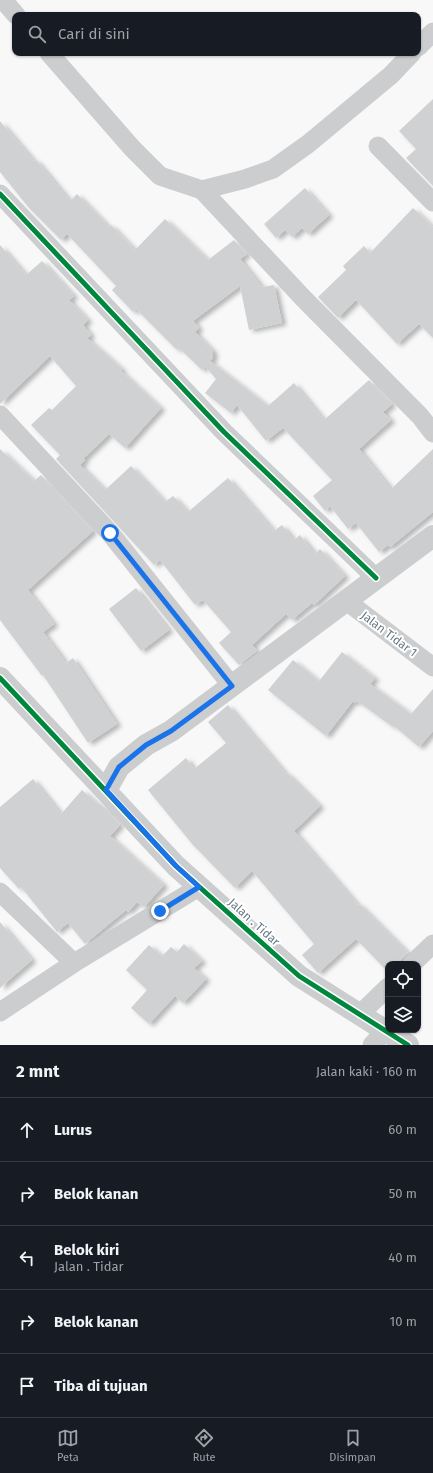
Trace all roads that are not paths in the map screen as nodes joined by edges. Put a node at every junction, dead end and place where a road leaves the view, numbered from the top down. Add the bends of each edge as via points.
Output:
1 (3, 0) edge
2 (13, 12) edge
3 (433, 32) edge
4 (421, 44) edge
5 (52, 56) edge
6 (409, 56) edge
7 (378, 146) dead end
8 (202, 190) junction
9 (0, 194) edge
10 (433, 202) edge
11 (0, 415) edge
12 (433, 433) edge
13 (433, 536) edge
14 (376, 578) junction
15 (345, 600) junction
16 (433, 667) edge
17 (0, 678) edge
18 (232, 686) junction
19 (106, 790) junction
20 (199, 887) junction
21 (0, 892) edge
22 (433, 944) edge
23 (415, 961) edge
24 (74, 963) junction
25 (385, 990) edge
26 (0, 1012) edge
27 (359, 1015) junction
28 (378, 1038) edge
29 (408, 1045) edge

1 - 2 street
3 - 4 street
5 - 8 street via 132,148 160,176
6 - 8 street via 391,75 308,144 273,169
7 - 10 street
8 - 12 street via 304,299 420,416
9 - 14 street via 224,432
11 - 18 street via 110,533
13 - 14 street
14 - 15 street
15 - 16 street, Jalan Tidar 1
15 - 18 street
17 - 19 street, Jalan . Tidar
18 - 19 street via 171,731 146,745 119,767
19 - 20 street, Jalan . Tidar via 176,866
20 - 24 street
20 - 27 street, Jalan . Tidar via 299,976
21 - 24 street
22 - 23 street
24 - 26 street
25 - 27 street
27 - 28 street, Jalan . Tidar
28 - 29 street, Jalan . Tidar

